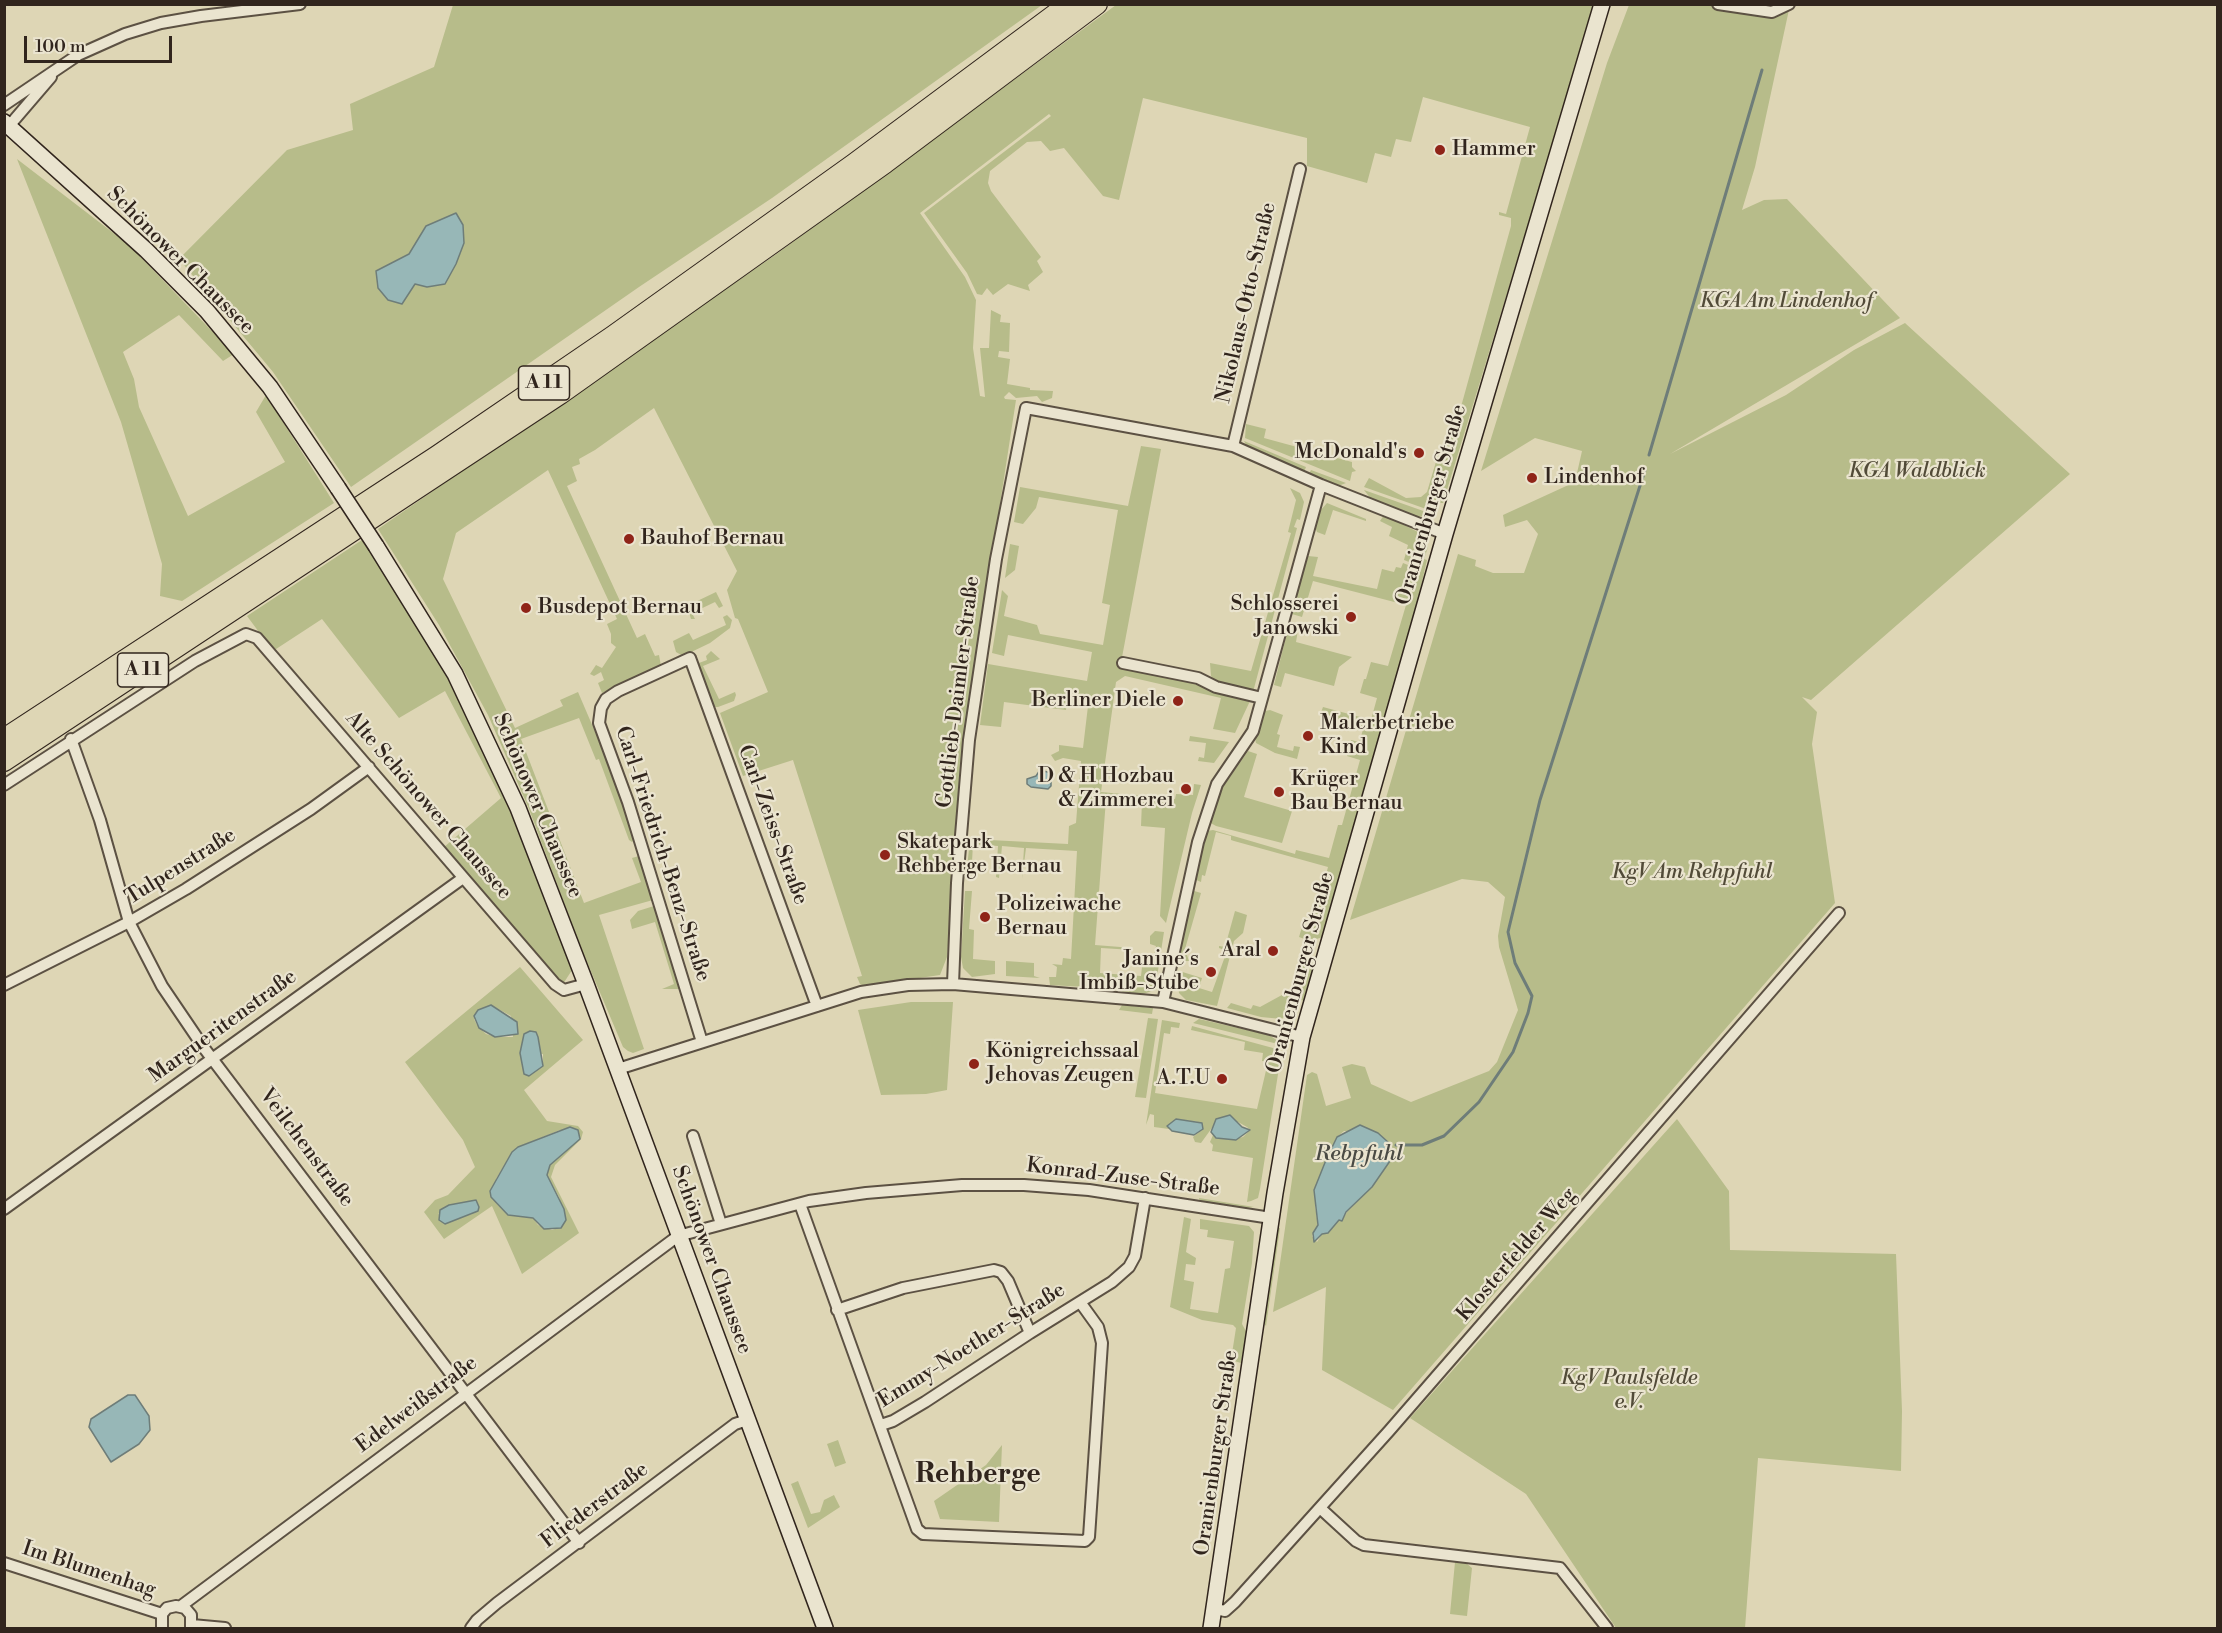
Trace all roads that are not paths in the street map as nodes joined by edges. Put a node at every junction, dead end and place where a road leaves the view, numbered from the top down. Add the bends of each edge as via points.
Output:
1 (300, 4) edge
2 (1070, 4) edge
3 (1097, 4) edge
4 (1602, 4) edge
5 (1718, 4) edge
6 (1789, 4) edge
7 (62, 66) junction
8 (4, 105) edge
9 (7, 124) edge
10 (1300, 169) dead end
11 (1233, 446) junction
12 (1321, 485) junction
13 (1445, 534) junction
14 (690, 658) joint
15 (1122, 663) dead end
16 (1262, 698) junction
17 (4, 739) edge
18 (71, 739) junction
19 (4, 761) edge
20 (369, 767) junction
21 (4, 785) edge
22 (464, 878) junction
23 (1839, 913) dead end
24 (129, 922) junction
25 (586, 984) junction
26 (953, 984) junction
27 (4, 986) edge
28 (1163, 1002) junction
29 (817, 1006) junction
30 (1302, 1037) junction
31 (702, 1042) junction
32 (214, 1059) junction
33 (618, 1069) junction
34 (693, 1136) dead end
35 (1145, 1198) junction
36 (800, 1203) junction
37 (4, 1209) edge
38 (1271, 1218) junction
39 (720, 1224) junction
40 (678, 1236) junction
41 (1080, 1302) junction
42 (837, 1310) junction
43 (1030, 1333) junction
44 (466, 1393) junction
45 (747, 1420) junction
46 (881, 1425) junction
47 (1320, 1508) junction
48 (579, 1543) junction
49 (4, 1563) edge
50 (181, 1606) junction
51 (1215, 1610) junction
52 (162, 1614) junction
53 (192, 1627) edge
54 (162, 1629) edge
55 (225, 1629) edge
56 (471, 1629) edge
57 (825, 1629) edge
58 (1211, 1629) edge
59 (1607, 1629) edge

1 - 7 street via 161,23 92,48
2 - 17 highway, A 11 via 855,164 613,336
3 - 19 highway, A 11 via 885,163 560,394
4 - 13 main road, Oranienburger Straße
5 - 6 street via 1772,12
7 - 8 street
7 - 9 street
9 - 25 main road, Schönower Chaussee, bridge via 146,250 207,311 270,387 436,640 477,716 518,808
10 - 11 street, Nikolaus-Otto-Straße
11 - 12 street
11 - 26 street, Gottlieb-Daimler-Straße via 1026,408 996,559 971,729 956,893
12 - 13 street
12 - 16 street
13 - 30 main road, Oranienburger Straße
14 - 29 street, Carl-Zeiss-Straße
14 - 31 street, Carl-Friedrich-Benz-Straße via 606,699 599,723 628,802
15 - 16 street via 1198,678 1216,687
16 - 28 street via 1252,731 1213,793 1188,883
18 - 20 street, Alte Schönower Chaussee via 195,661 246,634 257,638
18 - 21 street
18 - 24 street, Veilchenstraße via 100,820
20 - 22 street, Alte Schönower Chaussee
20 - 24 street, Tulpenstraße via 311,810
22 - 25 street, Alte Schönower Chaussee via 555,984 564,990
22 - 32 street, Margueritenstraße
23 - 47 street, Klosterfelder Weg
24 - 27 street, Tulpenstraße
24 - 32 street, Veilchenstraße via 162,986
25 - 33 main road, Schönower Chaussee
26 - 28 street
26 - 29 street via 891,987
28 - 30 street
29 - 31 street
30 - 38 main road, Oranienburger Straße
31 - 33 street
32 - 37 street, Margueritenstraße
32 - 44 street, Veilchenstraße
33 - 40 main road, Schönower Chaussee
34 - 39 street
35 - 36 street, Konrad-Zuse-Straße via 1024,1185 962,1185
35 - 38 street, Konrad-Zuse-Straße
35 - 41 street, Emmy-Noether-Straße via 1135,1256 1129,1267
36 - 39 street, Konrad-Zuse-Straße
36 - 42 street, Emmy-Noether-Straße
38 - 51 main road, Oranienburger Straße
39 - 40 street, Konrad-Zuse-Straße
40 - 44 street, Edelweißstraße
40 - 45 main road, Schönower Chaussee
41 - 43 street, Emmy-Noether-Straße
41 - 46 street via 1098,1328 1102,1343 1090,1528 1085,1541 923,1534 917,1528
42 - 43 street via 903,1288 994,1270 1008,1281
42 - 46 street, Emmy-Noether-Straße
43 - 46 street, Emmy-Noether-Straße via 925,1402
44 - 48 street, Veilchenstraße
44 - 50 street, Edelweißstraße
45 - 48 street, Fliederstraße via 735,1425
45 - 57 main road, Schönower Chaussee
47 - 51 street, Klosterfelder Weg via 1235,1602 1225,1611
47 - 59 street via 1364,1545 1560,1568
48 - 56 street, Fliederstraße via 497,1603
49 - 52 street, Im Blumenhag
50 - 52 street, Im Blumenhag via 172,1606
50 - 53 street, Im Blumenhag via 191,1615
51 - 58 main road, Oranienburger Straße
52 - 54 street, Im Blumenhag
53 - 55 street, Im Blumenhag

